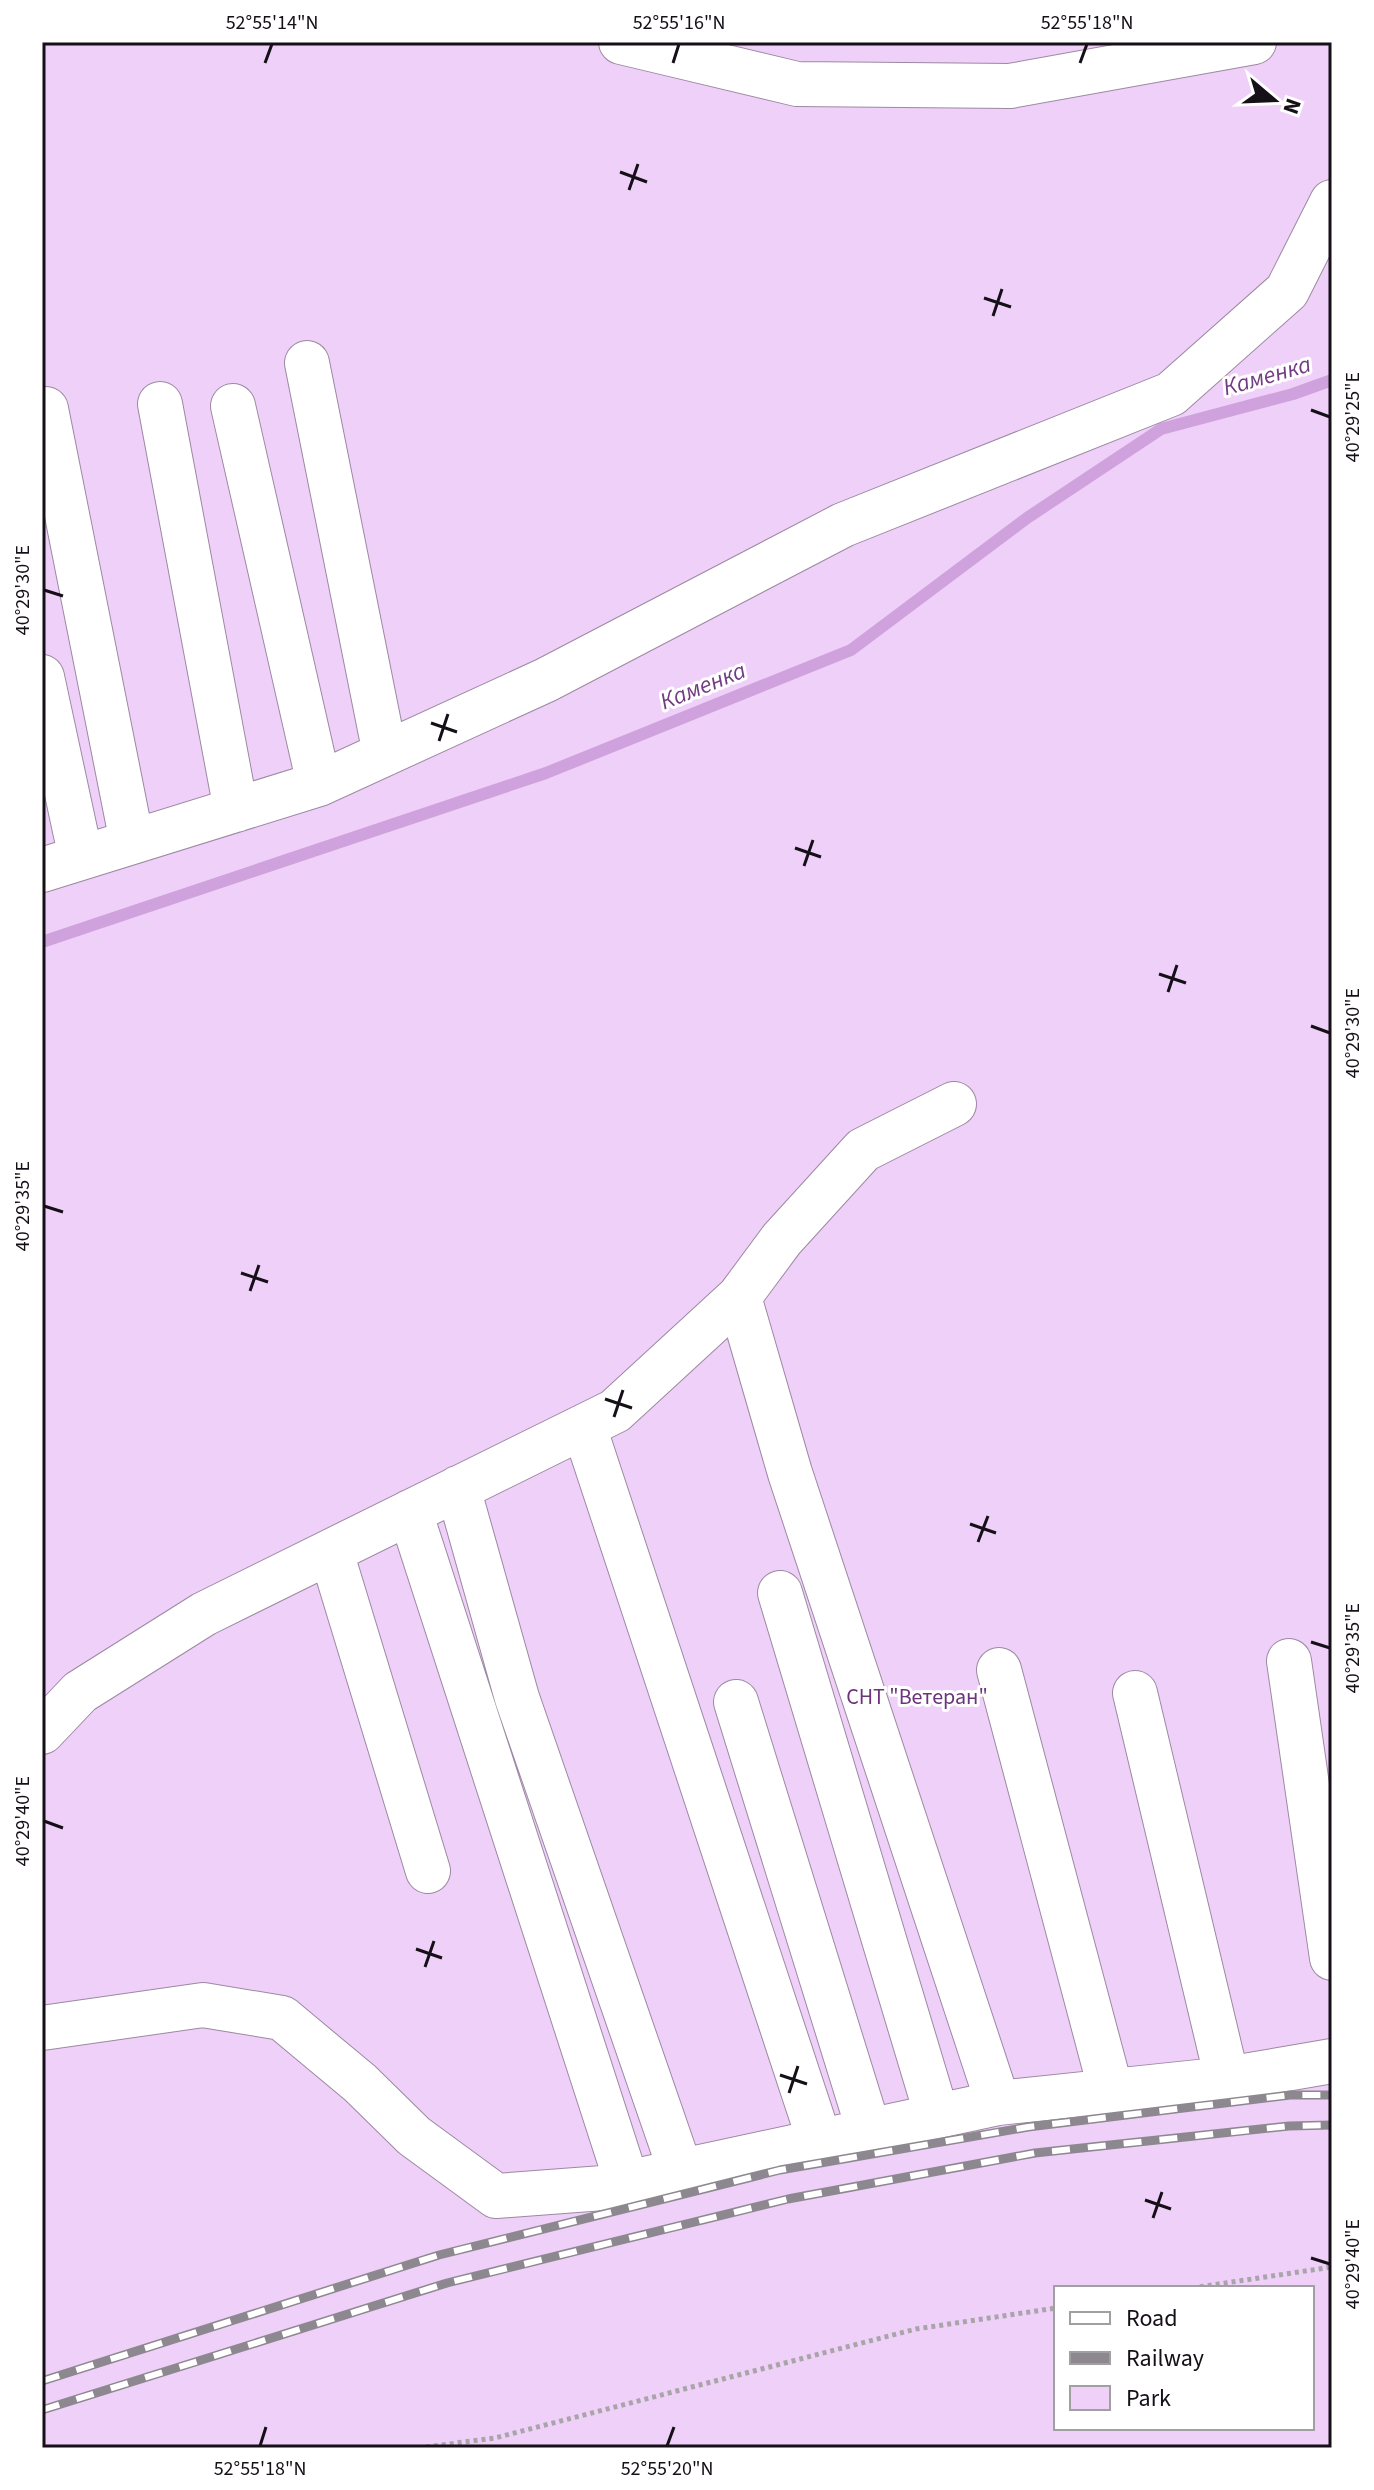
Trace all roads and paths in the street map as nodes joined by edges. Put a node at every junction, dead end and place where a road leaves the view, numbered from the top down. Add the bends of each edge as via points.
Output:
1 (621, 42) edge
2 (1254, 42) edge
3 (1332, 202) edge
4 (307, 363) dead end
5 (160, 404) dead end
6 (233, 406) dead end
7 (46, 409) dead end
8 (42, 677) edge
9 (385, 754) junction
10 (319, 784) junction
11 (236, 810) junction
12 (132, 842) junction
13 (62, 864) edge
14 (954, 1104) dead end
15 (739, 1297) junction
16 (584, 1427) junction
17 (458, 1488) junction
18 (410, 1512) junction
19 (331, 1552) junction
20 (780, 1593) dead end
21 (1289, 1661) dead end
22 (999, 1670) dead end
23 (1135, 1693) dead end
24 (736, 1702) dead end
25 (42, 1732) edge
26 (428, 1871) dead end
27 (1332, 1958) edge
28 (42, 2028) edge
29 (1332, 2061) edge
30 (1227, 2079) junction
31 (1111, 2091) junction
32 (998, 2103) junction
33 (937, 2116) junction
34 (869, 2131) junction
35 (820, 2142) junction
36 (681, 2172) junction
37 (627, 2183) junction
38 (1332, 2267) edge
39 (1205, 2286) edge
40 (1054, 2308) edge
41 (418, 2448) edge

1 - 2 street via 797,84 1010,86
3 - 9 street via 1287,291 1171,394 843,525 546,680
4 - 9 street
5 - 11 street
6 - 10 street
7 - 12 street
8 - 13 street
9 - 10 street
10 - 11 street
11 - 12 street
12 - 13 street
14 - 15 street via 863,1150 782,1239
15 - 16 street via 615,1411
15 - 32 street via 790,1473
16 - 17 street
16 - 35 street
17 - 18 street
17 - 36 street via 517,1698
18 - 19 street
18 - 37 street
19 - 25 street via 204,1614 80,1692
19 - 26 street
20 - 33 street
21 - 27 street
22 - 31 street
23 - 30 street
24 - 34 street
28 - 37 street via 203,2005 282,2018 414,2136 496,2196
29 - 30 street
30 - 31 street
31 - 32 street
32 - 33 street
33 - 34 street
34 - 35 street
35 - 36 street
36 - 37 street
38 - 39 path
40 - 41 path via 916,2329 495,2438

